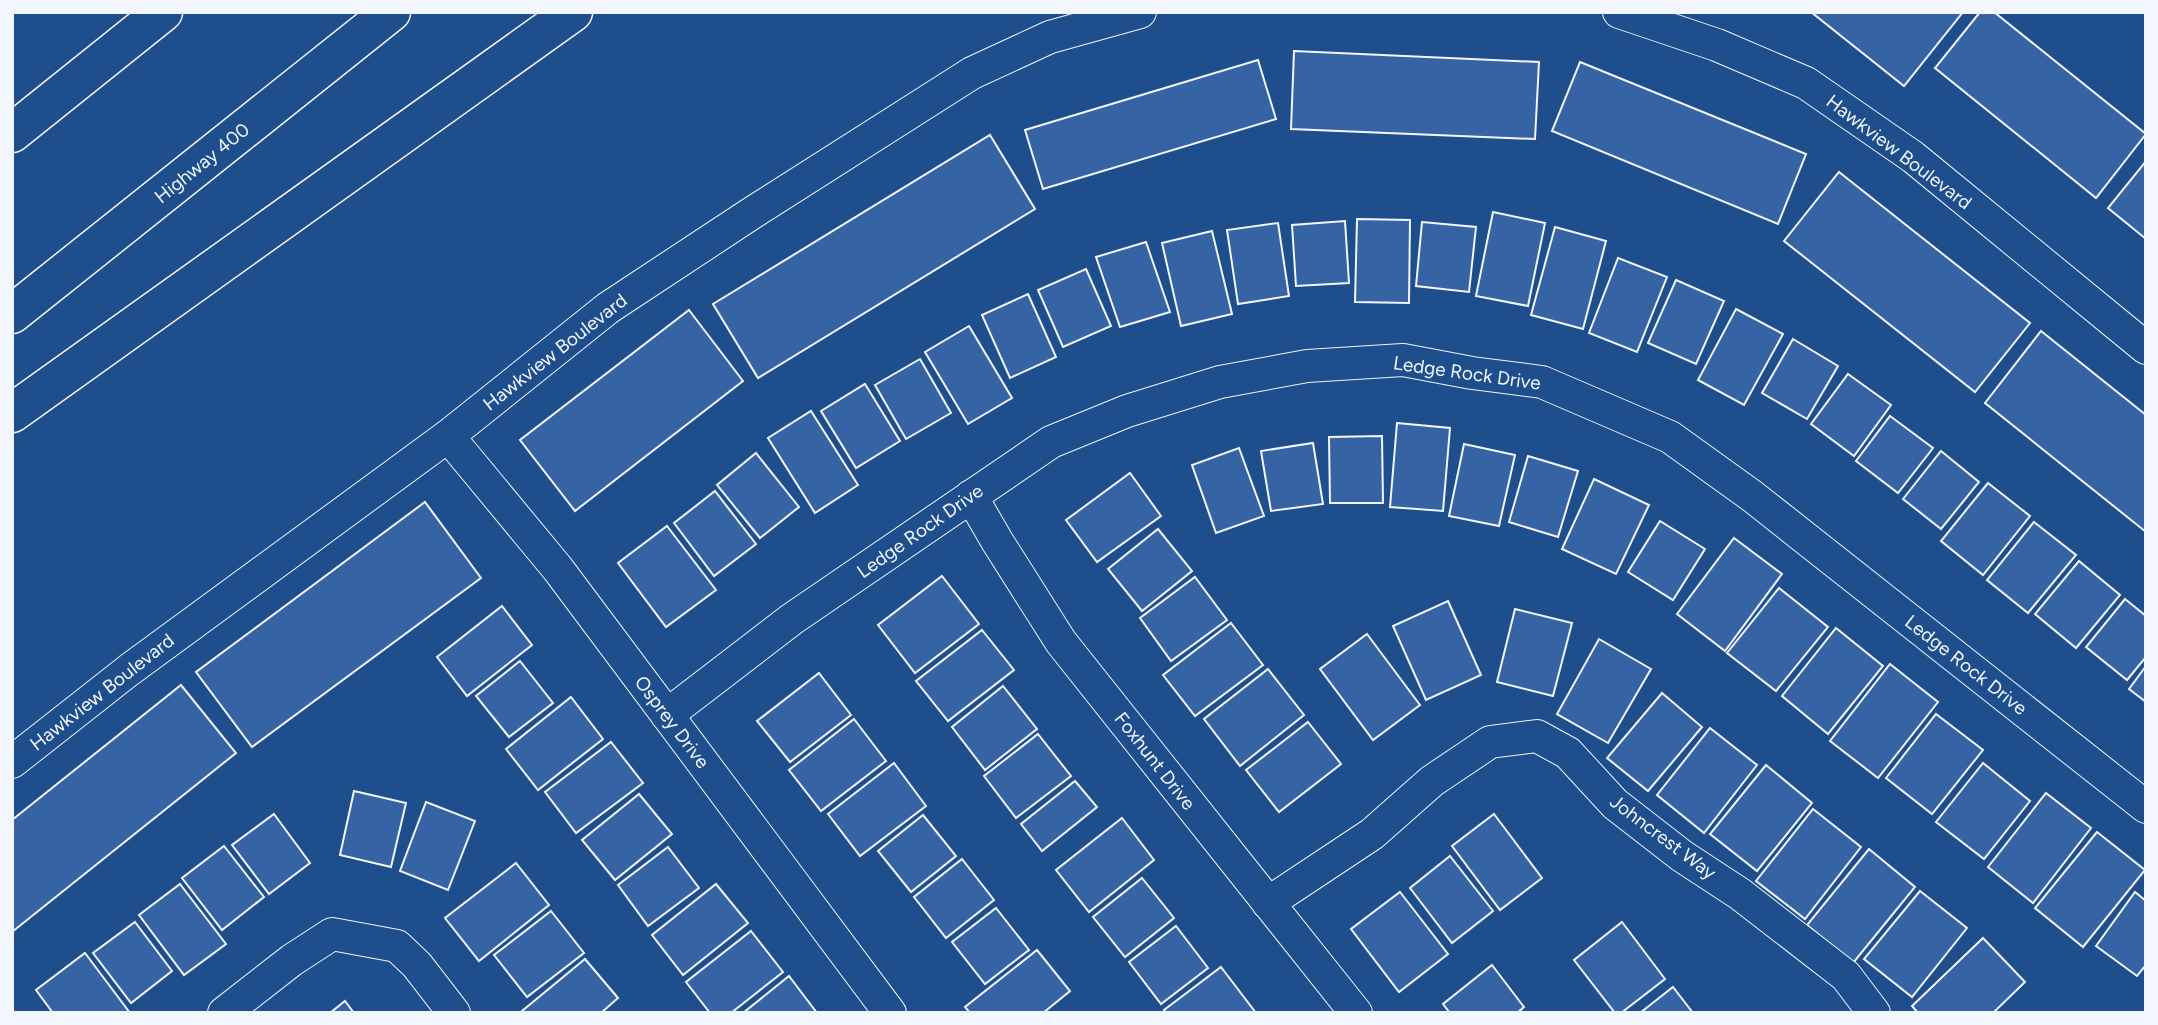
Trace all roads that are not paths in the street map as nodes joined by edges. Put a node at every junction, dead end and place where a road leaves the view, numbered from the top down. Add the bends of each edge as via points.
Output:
1 (163, 12) edge
2 (391, 12) edge
3 (573, 12) edge
4 (1140, 12) edge
5 (1619, 12) edge
6 (12, 133) edge
7 (12, 314) edge
8 (2146, 348) edge
9 (12, 413) edge
10 (448, 436) junction
11 (971, 496) junction
12 (667, 715) junction
13 (12, 762) edge
14 (2146, 807) edge
15 (1268, 903) junction
16 (224, 1013) edge
17 (454, 1013) edge
18 (890, 1013) edge
19 (1356, 1013) edge
20 (1874, 1013) edge

1 - 6 highway
2 - 7 highway, Highway 400
3 - 9 highway
4 - 10 street, Hawkview Boulevard via 1050,37 972,73 608,308
5 - 8 street, Hawkview Boulevard via 1717,45 1806,83 1913,157
10 - 12 street, Osprey Drive via 558,569
10 - 13 street, Hawkview Boulevard via 129,670
11 - 12 street, Ledge Rock Drive via 792,619
11 - 14 street, Ledge Rock Drive via 1051,442 1127,411 1220,382 1307,366 1403,359 1542,382 1681,445
11 - 15 street, Foxhunt Drive via 1061,642
12 - 18 street, Osprey Drive
15 - 19 street, Foxhunt Drive
15 - 20 street, Johncrest Way via 1372,834 1433,781 1490,741 1537,736 1568,753 1615,804 1682,856 1846,975
16 - 17 street via 332,934 397,947

